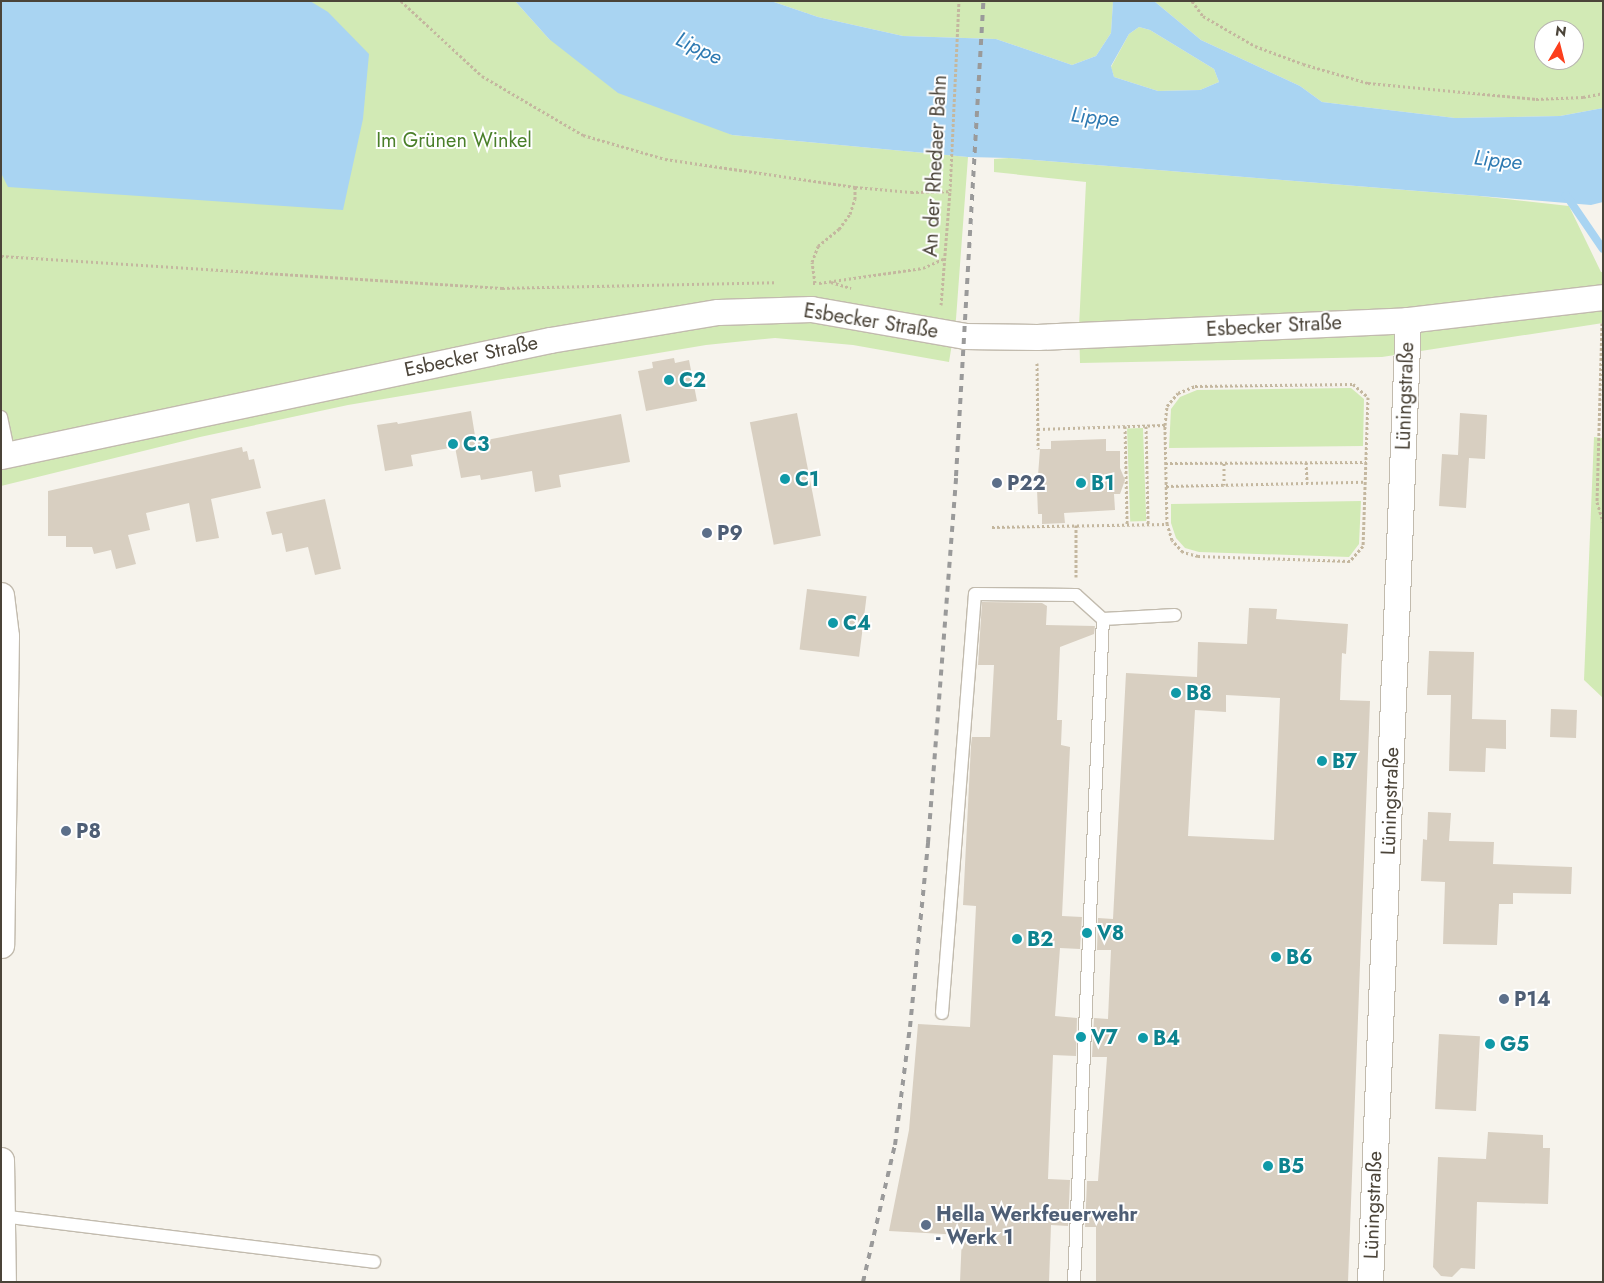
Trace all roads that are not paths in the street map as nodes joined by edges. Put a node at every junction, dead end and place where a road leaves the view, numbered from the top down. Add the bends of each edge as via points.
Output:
1 (1603, 297) edge
2 (1408, 320) junction
3 (1, 417) edge
4 (5, 455) edge
5 (1, 595) edge
6 (1175, 615) dead end
7 (1103, 620) junction
8 (1, 945) edge
9 (942, 1013) dead end
10 (1, 1160) edge
11 (1, 1216) edge
12 (374, 1262) dead end
13 (3, 1282) edge
14 (1074, 1282) edge
15 (1370, 1282) edge

1 - 2 street, Esbecker Straße
2 - 4 street, Esbecker Straße via 1037,337 965,336 811,309 718,312 550,340
2 - 15 street, Lüningstraße
3 - 4 lane
5 - 8 street via 6,636
6 - 7 lane
7 - 9 lane via 1076,595 975,594
7 - 14 lane
10 - 11 street
11 - 12 lane
11 - 13 street

